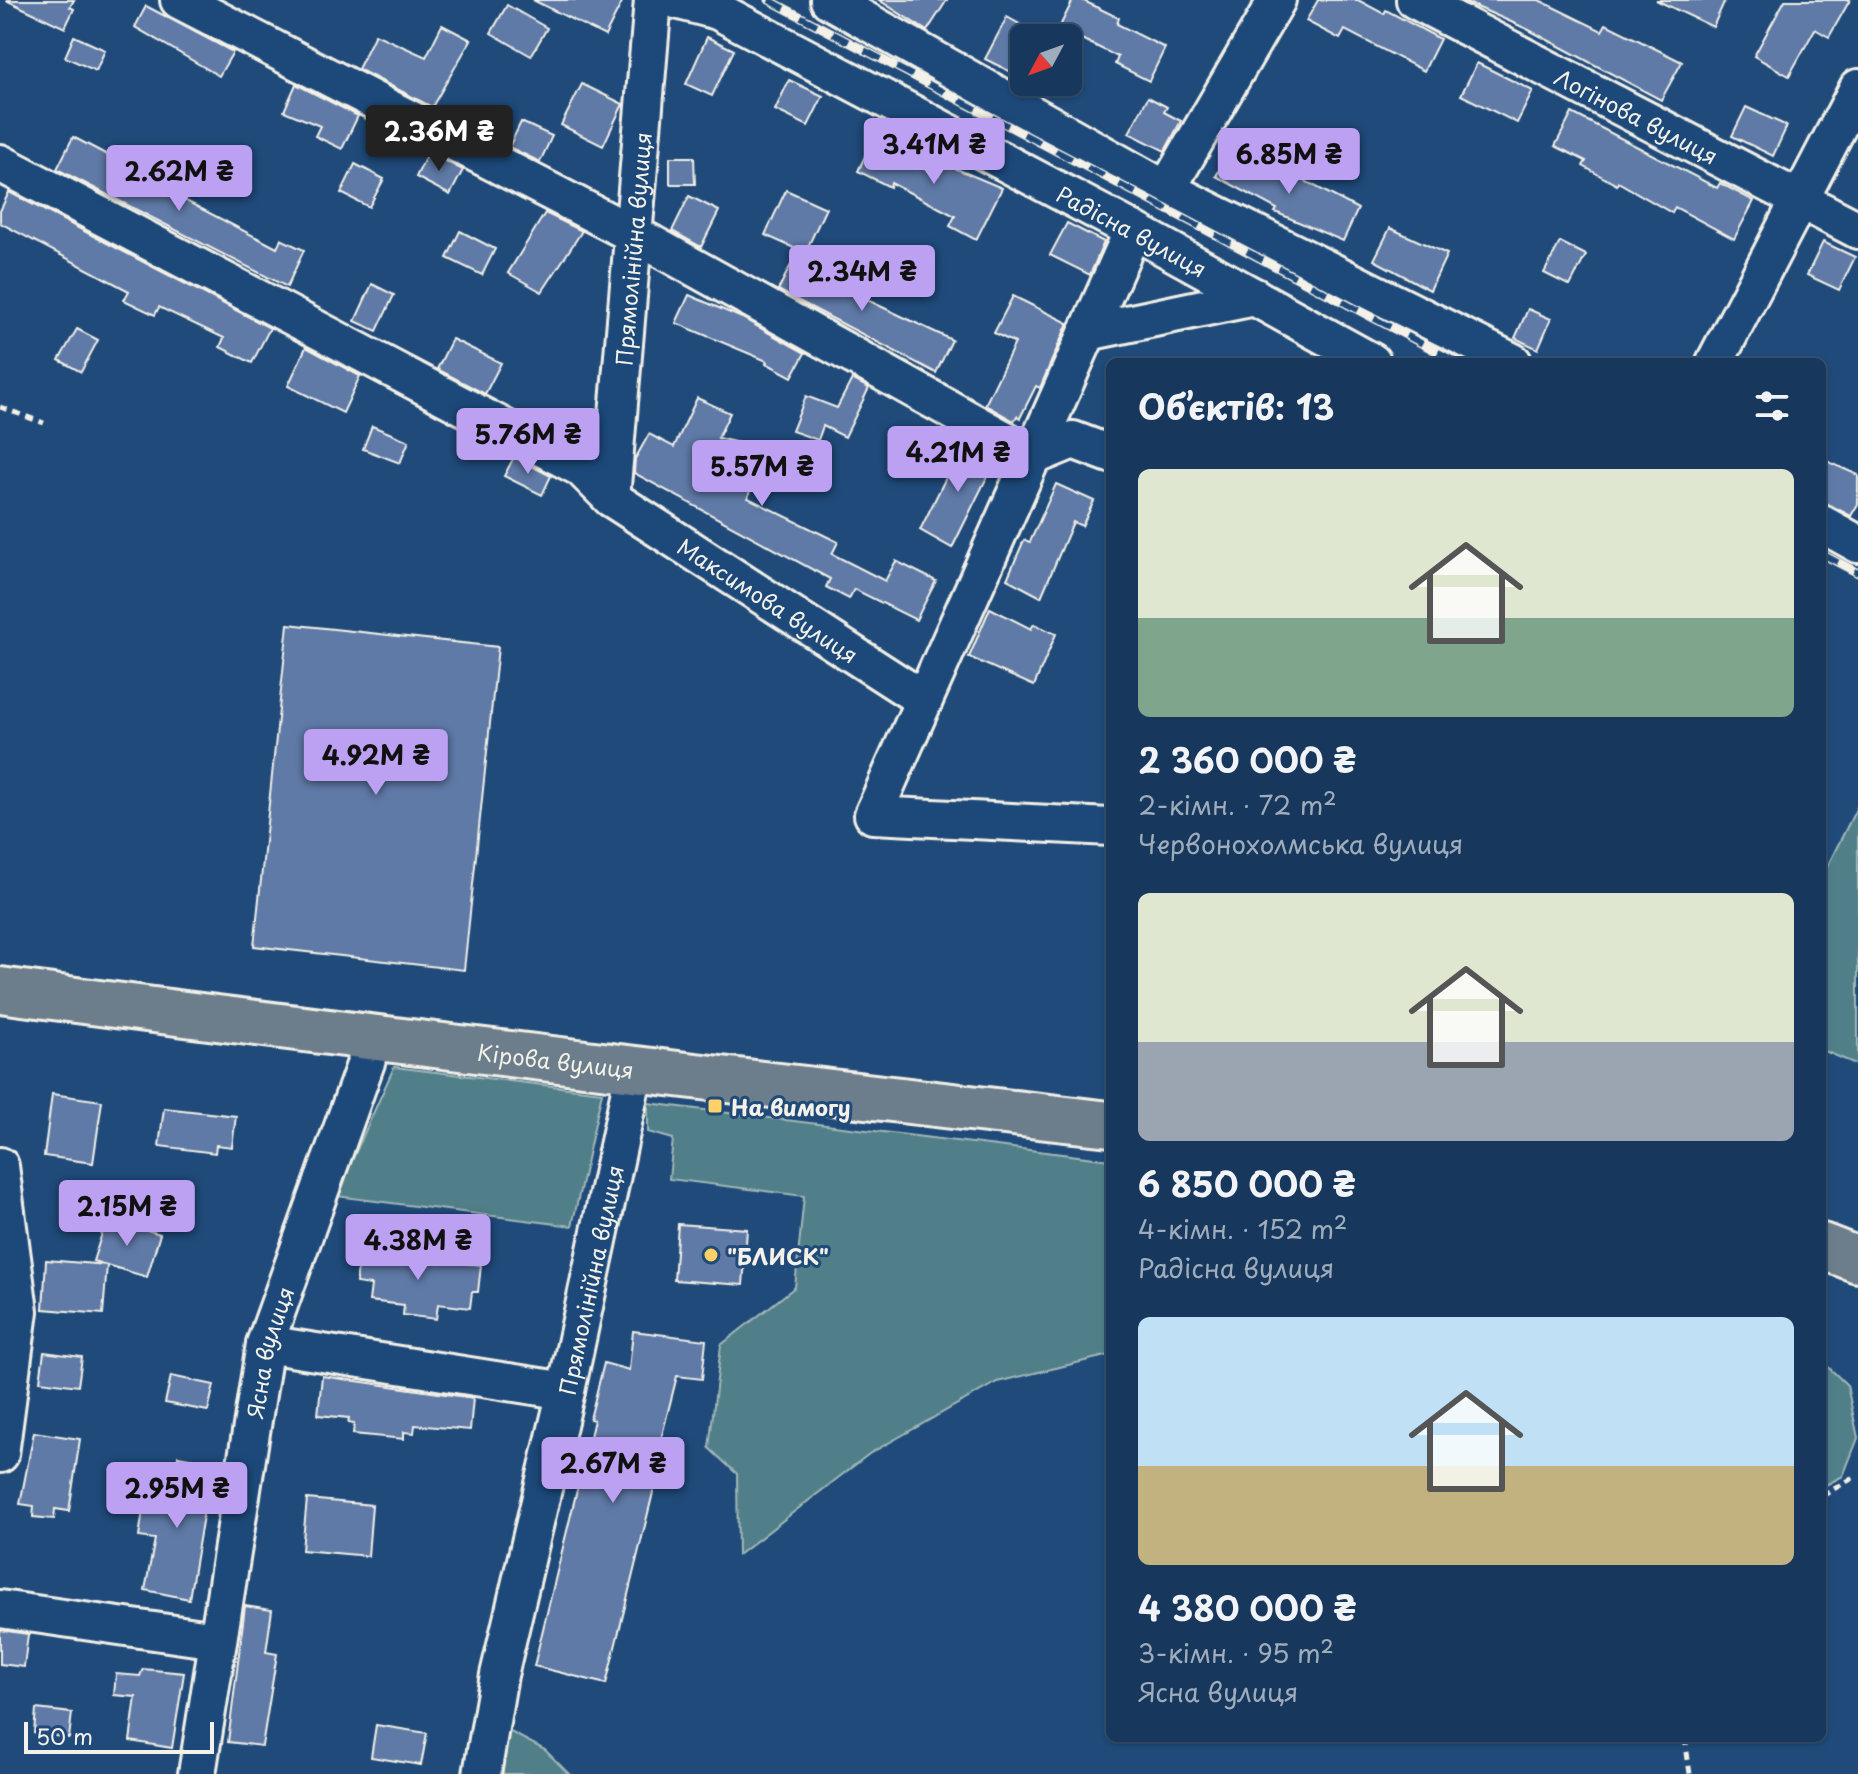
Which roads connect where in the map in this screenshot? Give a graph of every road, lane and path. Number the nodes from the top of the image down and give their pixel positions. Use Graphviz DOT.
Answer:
graph roads {
  1 [pos="179,0"];
  2 [pos="653,0"];
  3 [pos="676,0"];
  4 [pos="829,0"];
  5 [pos="1277,0"];
  6 [pos="1415,0"];
  7 [pos="1858,88"];
  8 [pos="0,163"];
  9 [pos="1161,186"];
  10 [pos="1799,199"];
  11 [pos="1133,230"];
  12 [pos="1858,230"];
  13 [pos="635,235"];
  14 [pos="1255,297"];
  15 [pos="1088,332"];
  16 [pos="1365,358"];
  17 [pos="1505,358"];
  18 [pos="1717,358"];
  19 [pos="0,407"];
  20 [pos="44,423"];
  21 [pos="1106,452"];
  22 [pos="1034,456"];
  23 [pos="611,498"];
  24 [pos="1826,526"];
  25 [pos="1858,544"];
  26 [pos="924,700"];
  27 [pos="1106,827"];
  28 [pos="0,990"];
  29 [pos="374,1040"];
  30 [pos="635,1067"];
  31 [pos="1106,1124"];
  32 [pos="0,1166"];
  33 [pos="1826,1248"];
  34 [pos="1858,1260"];
  35 [pos="265,1344"];
  36 [pos="566,1391"];
  37 [pos="0,1454"];
  38 [pos="1858,1475"];
  39 [pos="1826,1494"];
  40 [pos="0,1609"];
  41 [pos="217,1640"];
  42 [pos="1686,1742"];
  43 [pos="197,1774"];
  44 [pos="482,1774"];
  45 [pos="1690,1774"];
  1 -- 13 [label="street"];
  2 -- 13 [label="street, Прямолінійна вулиця"];
  3 -- 11 [label="street, Радісна вулиця"];
  4 -- 9 [label="street"];
  5 -- 9 [label="street"];
  6 -- 10 [label="street, Логінова вулиця"];
  7 -- 10 [label="street"];
  8 -- 23 [label="street, Максимова вулиця"];
  9 -- 17 [label="street"];
  10 -- 12 [label="street, Логінова вулиця"];
  10 -- 18 [label="street"];
  11 -- 14 [label="street, Радісна вулиця"];
  11 -- 15 [label="street"];
  13 -- 22 [label="street"];
  13 -- 23 [label="street, Прямолінійна вулиця"];
  14 -- 15 [label="street"];
  14 -- 16 [label="street, Радісна вулиця"];
  15 -- 22 [label="street"];
  19 -- 20 [label="path"];
  21 -- 22 [label="street"];
  22 -- 26 [label="street"];
  23 -- 26 [label="street, Максимова вулиця"];
  24 -- 25 [label="street"];
  26 -- 27 [label="street"];
  28 -- 29 [label="main road, Кірова вулиця"];
  29 -- 30 [label="main road, Кірова вулиця"];
  29 -- 35 [label="street, Ясна вулиця"];
  30 -- 31 [label="main road, Кірова вулиця"];
  30 -- 36 [label="street, Прямолінійна вулиця"];
  32 -- 37 [label="street"];
  33 -- 34 [label="main road"];
  35 -- 36 [label="street"];
  35 -- 41 [label="street, Ясна вулиця"];
  36 -- 44 [label="street, Прямолінійна вулиця"];
  38 -- 39 [label="path"];
  40 -- 41 [label="street"];
  41 -- 43 [label="street, Ясна вулиця"];
  42 -- 45 [label="path"];
}
